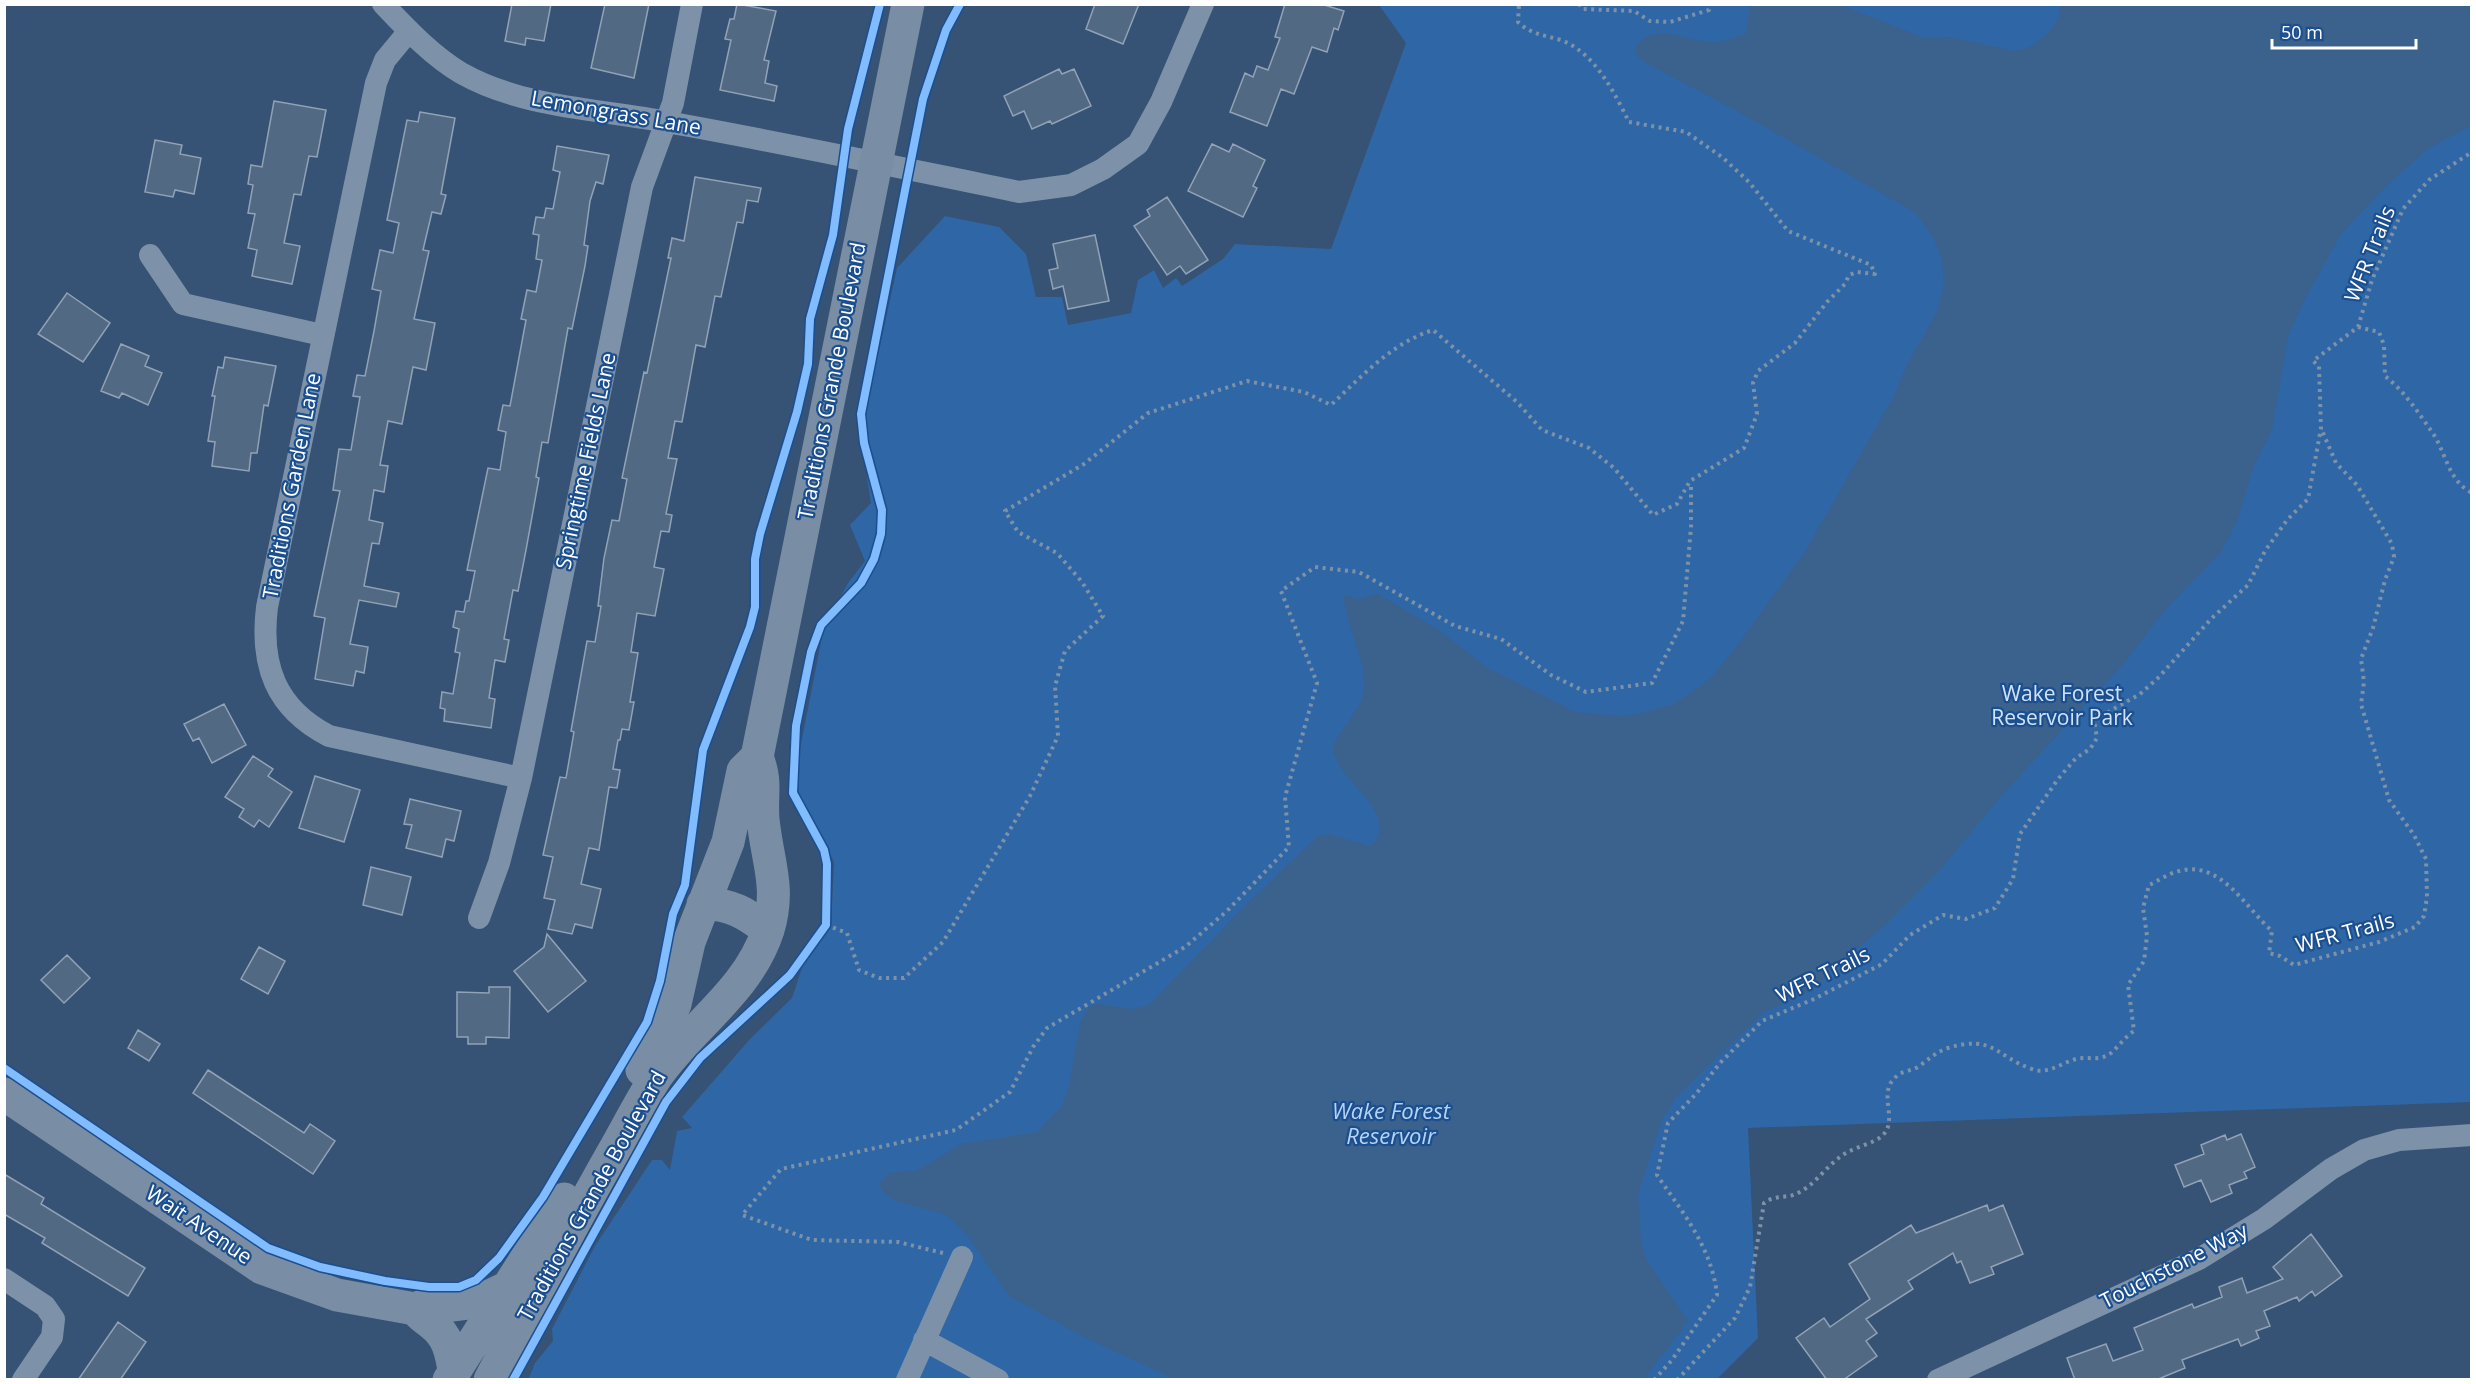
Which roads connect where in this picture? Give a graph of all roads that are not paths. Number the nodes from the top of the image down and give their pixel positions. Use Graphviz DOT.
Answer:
graph roads {
  1 [pos="383,4"];
  2 [pos="692,4"];
  3 [pos="908,4"];
  4 [pos="1203,4"];
  5 [pos="409,31"];
  6 [pos="666,121"];
  7 [pos="876,163"];
  8 [pos="150,255"];
  9 [pos="322,334"];
  10 [pos="757,757"];
  11 [pos="521,778"];
  12 [pos="703,904"];
  13 [pos="479,918"];
  14 [pos="768,930"];
  15 [pos="4,1095"];
  16 [pos="2472,1135"];
  17 [pos="962,1257"];
  18 [pos="4,1279"];
  19 [pos="506,1288"];
  20 [pos="415,1309"];
  21 [pos="924,1340"];
  22 [pos="451,1375"];
  23 [pos="1950,1377"];
  24 [pos="23,1380"];
  25 [pos="490,1380"];
  26 [pos="907,1380"];
  27 [pos="998,1380"];
  1 -- 5 [label="street, Lemongrass Lane"];
  2 -- 6 [label="street, Springtime Fields Lane"];
  3 -- 7 [label="main road, Traditions Grande Boulevard"];
  4 -- 7 [label="street, Lemongrass Lane"];
  5 -- 6 [label="street, Lemongrass Lane"];
  5 -- 9 [label="street, Traditions Garden Lane"];
  6 -- 7 [label="street, Lemongrass Lane"];
  6 -- 11 [label="street, Springtime Fields Lane"];
  7 -- 10 [label="main road, Traditions Grande Boulevard"];
  8 -- 9 [label="street"];
  9 -- 11 [label="street, Traditions Garden Lane"];
  10 -- 12 [label="main road, Traditions Grande Boulevard"];
  10 -- 14 [label="main road, Traditions Grande Boulevard"];
  11 -- 13 [label="street, Springtime Fields Lane"];
  12 -- 14 [label="main road"];
  12 -- 19 [label="main road, Traditions Grande Boulevard"];
  14 -- 25 [label="main road, Traditions Grande Boulevard"];
  15 -- 20 [label="main road, Wait Avenue"];
  16 -- 23 [label="street, Touchstone Way"];
  17 -- 21 [label="street"];
  18 -- 24 [label="street"];
  19 -- 20 [label="main road"];
  19 -- 22 [label="main road, Traditions Grande Boulevard"];
  20 -- 22 [label="main road"];
  21 -- 26 [label="street"];
  21 -- 27 [label="street"];
}
